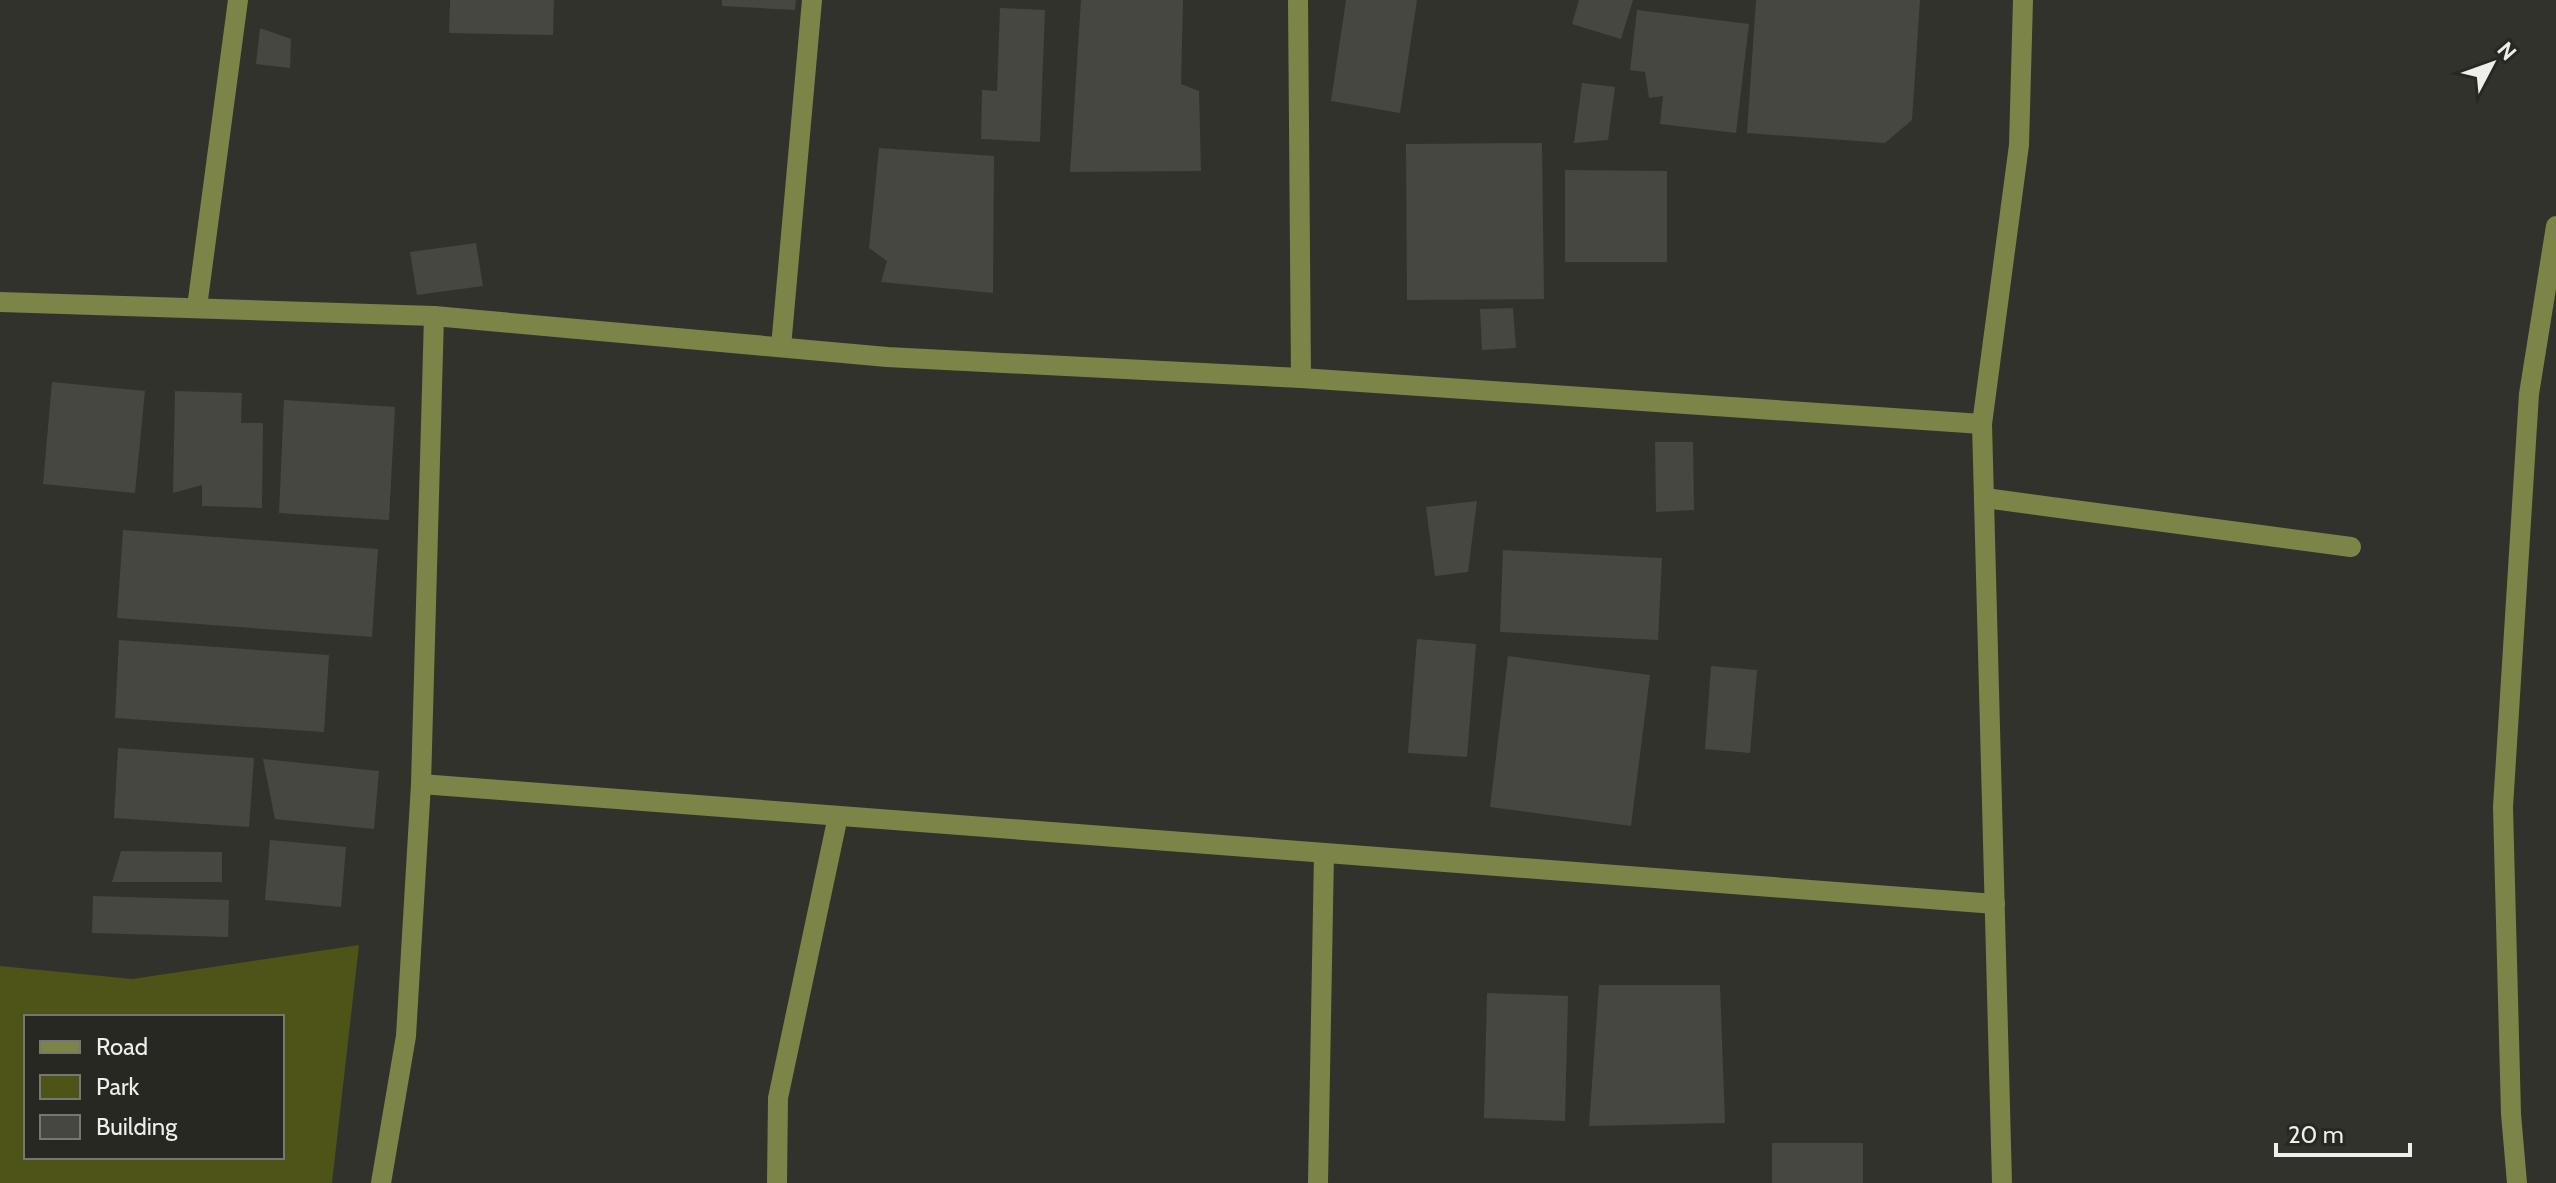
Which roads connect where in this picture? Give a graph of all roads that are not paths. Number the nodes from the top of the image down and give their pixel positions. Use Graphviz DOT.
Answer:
graph roads {
  1 [pos="238,0"];
  2 [pos="812,0"];
  3 [pos="1298,0"];
  4 [pos="2023,0"];
  5 [pos="2556,226"];
  6 [pos="0,302"];
  7 [pos="197,307"];
  8 [pos="434,316"];
  9 [pos="781,347"];
  10 [pos="1301,378"];
  11 [pos="1982,424"];
  12 [pos="1985,498"];
  13 [pos="2351,547"];
  14 [pos="421,784"];
  15 [pos="838,816"];
  16 [pos="1324,853"];
  17 [pos="1995,904"];
  18 [pos="381,1183"];
  19 [pos="777,1183"];
  20 [pos="1318,1183"];
  21 [pos="2002,1183"];
  22 [pos="2517,1183"];
  1 -- 7 [label="street"];
  2 -- 9 [label="street"];
  3 -- 10 [label="street"];
  4 -- 11 [label="street"];
  5 -- 22 [label="street"];
  6 -- 7 [label="street"];
  7 -- 8 [label="street"];
  8 -- 9 [label="street"];
  8 -- 14 [label="street"];
  9 -- 10 [label="street"];
  10 -- 11 [label="street"];
  11 -- 12 [label="street"];
  12 -- 13 [label="street"];
  12 -- 17 [label="street"];
  14 -- 15 [label="street"];
  14 -- 18 [label="street"];
  15 -- 16 [label="street"];
  15 -- 19 [label="street"];
  16 -- 17 [label="street"];
  16 -- 20 [label="street"];
  17 -- 21 [label="street"];
}
